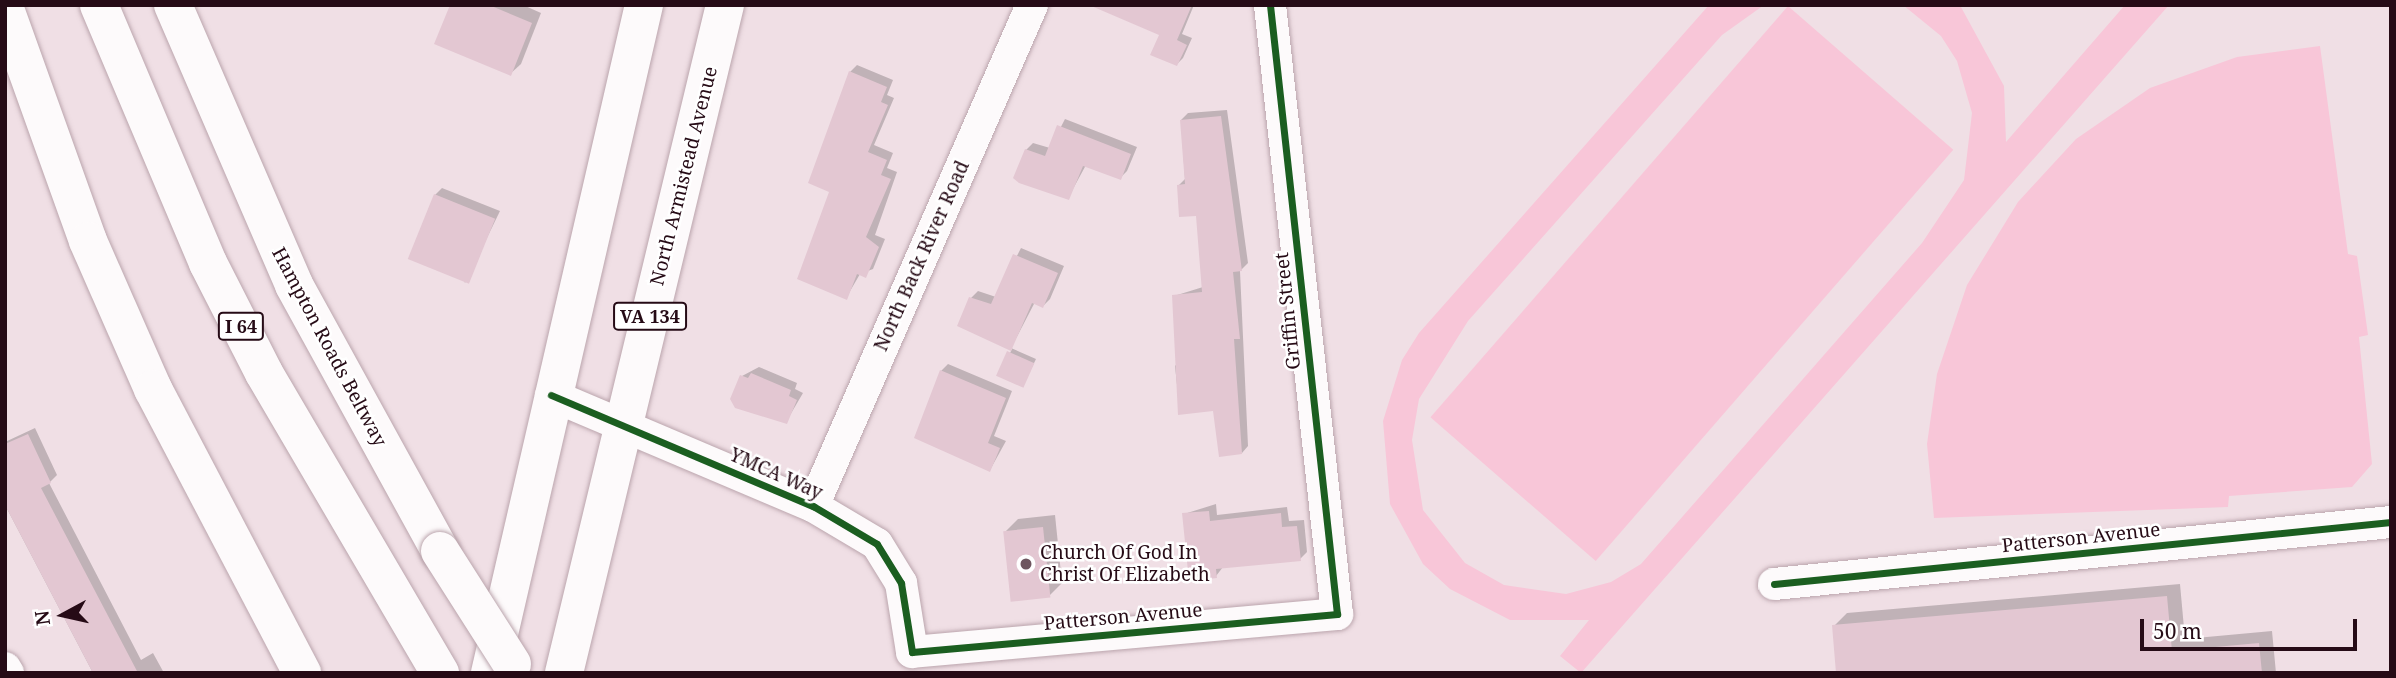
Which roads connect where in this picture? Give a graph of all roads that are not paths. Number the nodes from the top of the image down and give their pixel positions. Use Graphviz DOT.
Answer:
graph roads {
  1 [pos="99,5"];
  2 [pos="173,5"];
  3 [pos="644,5"];
  4 [pos="725,5"];
  5 [pos="1032,5"];
  6 [pos="1270,5"];
  7 [pos="5,9"];
  8 [pos="551,395"];
  9 [pos="624,426"];
  10 [pos="813,506"];
  11 [pos="2391,522"];
  12 [pos="1774,584"];
  13 [pos="1337,614"];
  14 [pos="912,652"];
  15 [pos="5,668"];
  16 [pos="510,671"];
  17 [pos="8,673"];
  18 [pos="302,673"];
  19 [pos="440,673"];
  20 [pos="564,673"];
  1 -- 19 [label="main road, I 64"];
  2 -- 16 [label="main road, Hampton Roads Beltway, bridge"];
  3 -- 8 [label="main road"];
  4 -- 9 [label="main road, North Armistead Avenue / VA 134"];
  5 -- 10 [label="street, North Back River Road"];
  6 -- 13 [label="street, Griffin Street"];
  7 -- 18 [label="main road"];
  8 -- 9 [label="street, YMCA Way"];
  8 -- 16 [label="main road"];
  9 -- 10 [label="street, YMCA Way"];
  9 -- 20 [label="main road, North Armistead Avenue / VA 134"];
  10 -- 14 [label="street, YMCA Way"];
  11 -- 12 [label="street, Patterson Avenue"];
  13 -- 14 [label="street, Patterson Avenue"];
  15 -- 17 [label="street"];
}
